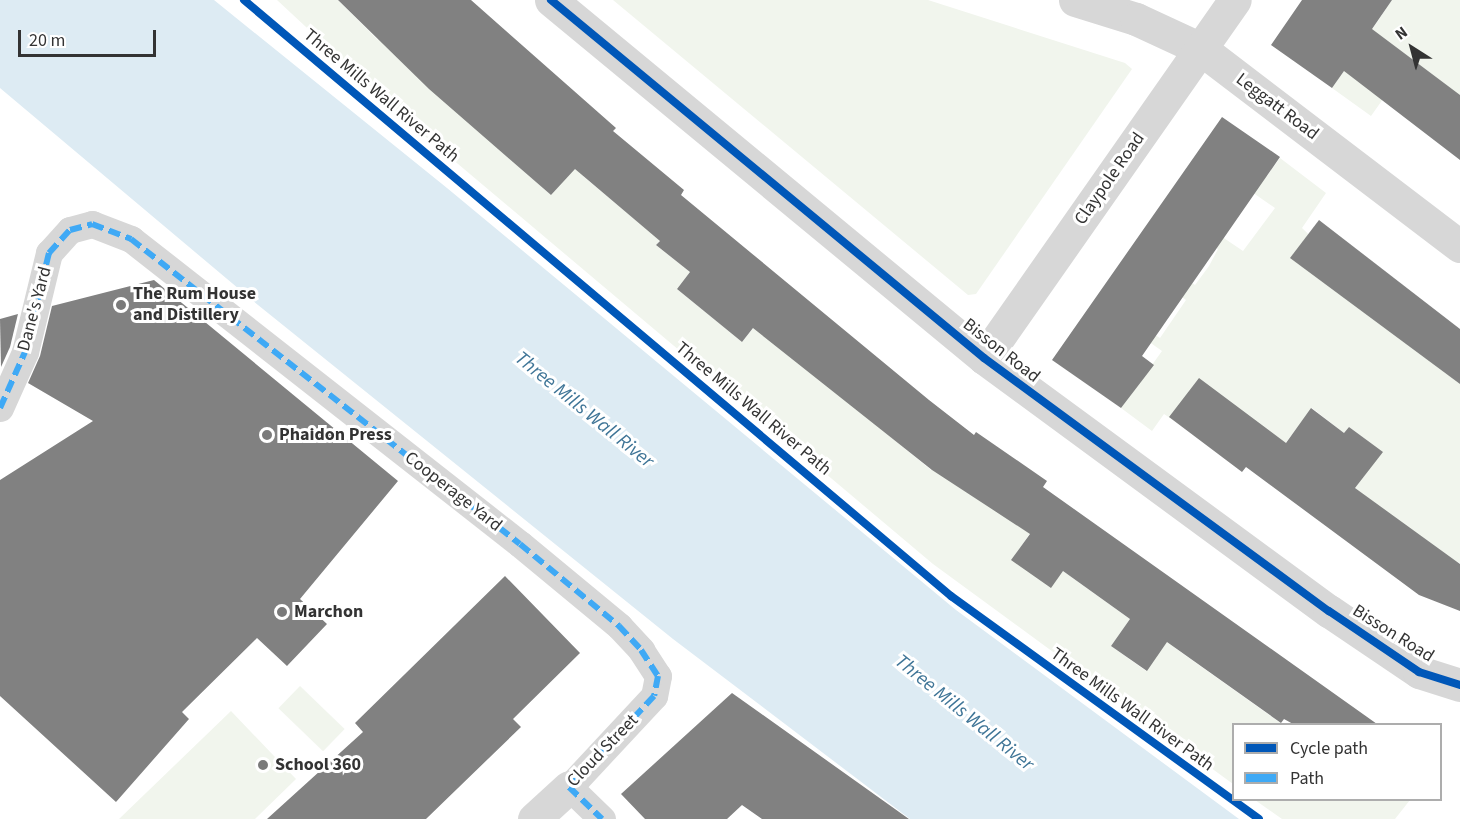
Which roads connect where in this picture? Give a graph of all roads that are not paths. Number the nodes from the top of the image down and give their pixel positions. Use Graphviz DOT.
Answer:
graph roads {
  1 [pos="551,0"];
  2 [pos="1075,0"];
  3 [pos="1235,0"];
  4 [pos="1201,49"];
  5 [pos="1460,246"];
  6 [pos="235,321"];
  7 [pos="984,358"];
  8 [pos="0,408"];
  9 [pos="658,676"];
  10 [pos="1460,685"];
  11 [pos="569,788"];
  12 [pos="534,819"];
  13 [pos="602,819"];
  1 -- 7 [label="street, Bisson Road"];
  2 -- 4 [label="street, Leggatt Road"];
  3 -- 4 [label="street, Claypole Road"];
  4 -- 5 [label="street, Leggatt Road"];
  4 -- 7 [label="street, Claypole Road"];
  6 -- 8 [label="street, Dane's Yard"];
  6 -- 9 [label="street, Cooperage Yard"];
  7 -- 10 [label="street, Bisson Road"];
  9 -- 11 [label="street, Cloud Street"];
  11 -- 12 [label="street, Cloud Street"];
  11 -- 13 [label="street"];
}
